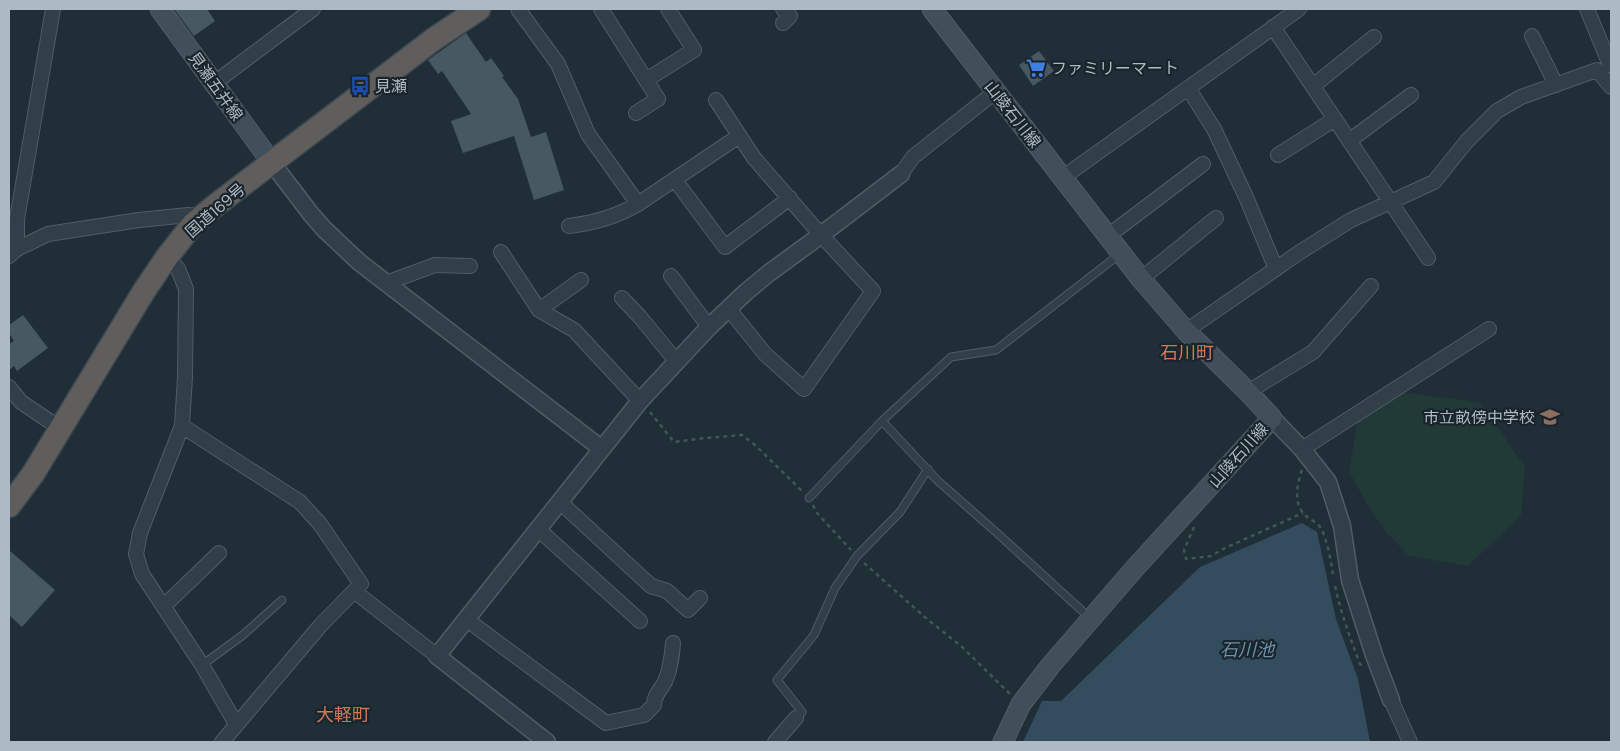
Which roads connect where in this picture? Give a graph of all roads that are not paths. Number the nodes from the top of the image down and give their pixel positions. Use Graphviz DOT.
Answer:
graph roads {
  1 [pos="53,9"];
  2 [pos="161,9"];
  3 [pos="313,9"];
  4 [pos="518,9"];
  5 [pos="601,9"];
  6 [pos="668,9"];
  7 [pos="932,9"];
  8 [pos="1299,9"];
  9 [pos="1587,9"];
  10 [pos="472,11"];
  11 [pos="1273,27"];
  12 [pos="1532,36"];
  13 [pos="1374,37"];
  14 [pos="1606,66"];
  15 [pos="646,80"];
  16 [pos="213,84"];
  17 [pos="1313,86"];
  18 [pos="1556,86"];
  19 [pos="1611,87"];
  20 [pos="1188,88"];
  21 [pos="995,92"];
  22 [pos="1411,95"];
  23 [pos="716,100"];
  24 [pos="636,114"];
  25 [pos="1335,119"];
  26 [pos="739,136"];
  27 [pos="1349,141"];
  28 [pos="1278,155"];
  29 [pos="272,162"];
  30 [pos="1203,164"];
  31 [pos="901,174"];
  32 [pos="1062,178"];
  33 [pos="674,180"];
  34 [pos="790,198"];
  35 [pos="1390,203"];
  36 [pos="638,204"];
  37 [pos="202,216"];
  38 [pos="1216,218"];
  39 [pos="569,226"];
  40 [pos="822,235"];
  41 [pos="1108,236"];
  42 [pos="501,252"];
  43 [pos="13,253"];
  44 [pos="1121,254"];
  45 [pos="167,257"];
  46 [pos="1428,258"];
  47 [pos="470,266"];
  48 [pos="1276,269"];
  49 [pos="672,276"];
  50 [pos="1141,279"];
  51 [pos="581,280"];
  52 [pos="386,283"];
  53 [pos="1371,286"];
  54 [pos="622,298"];
  55 [pos="728,308"];
  56 [pos="539,310"];
  57 [pos="709,326"];
  58 [pos="1489,328"];
  59 [pos="1186,331"];
  60 [pos="676,362"];
  61 [pos="9,387"];
  62 [pos="1248,392"];
  63 [pos="640,401"];
  64 [pos="1272,418"];
  65 [pos="882,421"];
  66 [pos="182,426"];
  67 [pos="61,428"];
  68 [pos="602,449"];
  69 [pos="1306,454"];
  70 [pos="928,469"];
  71 [pos="809,498"];
  72 [pos="560,502"];
  73 [pos="9,506"];
  74 [pos="538,529"];
  75 [pos="219,553"];
  76 [pos="354,590"];
  77 [pos="700,598"];
  78 [pos="282,600"];
  79 [pos="164,606"];
  80 [pos="1090,618"];
  81 [pos="466,619"];
  82 [pos="640,621"];
  83 [pos="673,643"];
  84 [pos="437,656"];
  85 [pos="202,664"];
  86 [pos="1391,700"];
  87 [pos="796,718"];
  88 [pos="236,724"];
  89 [pos="222,742"];
  90 [pos="547,742"];
  91 [pos="775,742"];
  92 [pos="1003,742"];
  93 [pos="1410,742"];
  1 -- 43 [label="street"];
  2 -- 16 [label="main road, 見瀬五井線"];
  3 -- 16 [label="street"];
  4 -- 36 [label="street"];
  5 -- 15 [label="street"];
  6 -- 15 [label="street"];
  7 -- 21 [label="main road, 山陵石川線"];
  8 -- 11 [label="street"];
  9 -- 14 [label="street"];
  10 -- 29 [label="highway, 国道169号"];
  11 -- 17 [label="street"];
  11 -- 20 [label="street"];
  12 -- 18 [label="street"];
  13 -- 17 [label="street"];
  14 -- 18 [label="street"];
  14 -- 19 [label="street"];
  15 -- 24 [label="street"];
  16 -- 29 [label="main road, 見瀬五井線"];
  17 -- 25 [label="street"];
  18 -- 35 [label="street"];
  20 -- 32 [label="street"];
  20 -- 48 [label="street"];
  21 -- 31 [label="street"];
  21 -- 32 [label="main road, 山陵石川線"];
  22 -- 27 [label="street"];
  23 -- 26 [label="street"];
  25 -- 27 [label="street"];
  25 -- 28 [label="street"];
  26 -- 33 [label="street"];
  26 -- 34 [label="street"];
  27 -- 35 [label="street"];
  29 -- 37 [label="highway, 国道169号"];
  29 -- 52 [label="street"];
  30 -- 41 [label="street"];
  31 -- 40 [label="street"];
  32 -- 41 [label="main road, 山陵石川線"];
  33 -- 34 [label="street"];
  33 -- 36 [label="street"];
  34 -- 40 [label="street"];
  35 -- 46 [label="street"];
  35 -- 48 [label="street"];
  36 -- 39 [label="street"];
  37 -- 43 [label="street"];
  37 -- 45 [label="highway, 国道169号"];
  38 -- 50 [label="street"];
  40 -- 55 [label="street"];
  40 -- 55 [label="street"];
  41 -- 44 [label="main road, 山陵石川線"];
  42 -- 56 [label="street"];
  44 -- 50 [label="main road, 山陵石川線"];
  44 -- 65 [label="lane"];
  45 -- 66 [label="street"];
  45 -- 67 [label="highway, 国道169号"];
  47 -- 52 [label="street"];
  48 -- 59 [label="street"];
  49 -- 57 [label="street"];
  50 -- 59 [label="main road, 山陵石川線"];
  51 -- 56 [label="street"];
  52 -- 68 [label="street"];
  53 -- 62 [label="street"];
  54 -- 60 [label="street"];
  55 -- 57 [label="street"];
  56 -- 63 [label="street"];
  57 -- 60 [label="street"];
  58 -- 69 [label="street"];
  59 -- 62 [label="main road, 山陵石川線"];
  60 -- 63 [label="street"];
  61 -- 67 [label="street"];
  62 -- 64 [label="main road, 山陵石川線"];
  63 -- 68 [label="street"];
  64 -- 69 [label="street"];
  64 -- 80 [label="main road, 山陵石川線"];
  65 -- 70 [label="lane"];
  65 -- 71 [label="lane"];
  66 -- 76 [label="street"];
  66 -- 79 [label="street"];
  67 -- 73 [label="highway, 国道169号"];
  68 -- 72 [label="street"];
  69 -- 86 [label="street"];
  70 -- 80 [label="lane"];
  70 -- 87 [label="lane"];
  72 -- 74 [label="street"];
  72 -- 77 [label="street"];
  74 -- 81 [label="street"];
  74 -- 82 [label="street"];
  75 -- 79 [label="street"];
  76 -- 84 [label="street"];
  76 -- 88 [label="street"];
  78 -- 85 [label="lane"];
  79 -- 85 [label="street"];
  80 -- 92 [label="main road, 山陵石川線"];
  81 -- 83 [label="street"];
  81 -- 84 [label="street"];
  84 -- 90 [label="street"];
  85 -- 88 [label="street"];
  86 -- 93 [label="street"];
  87 -- 91 [label="street"];
  88 -- 89 [label="street"];
}
